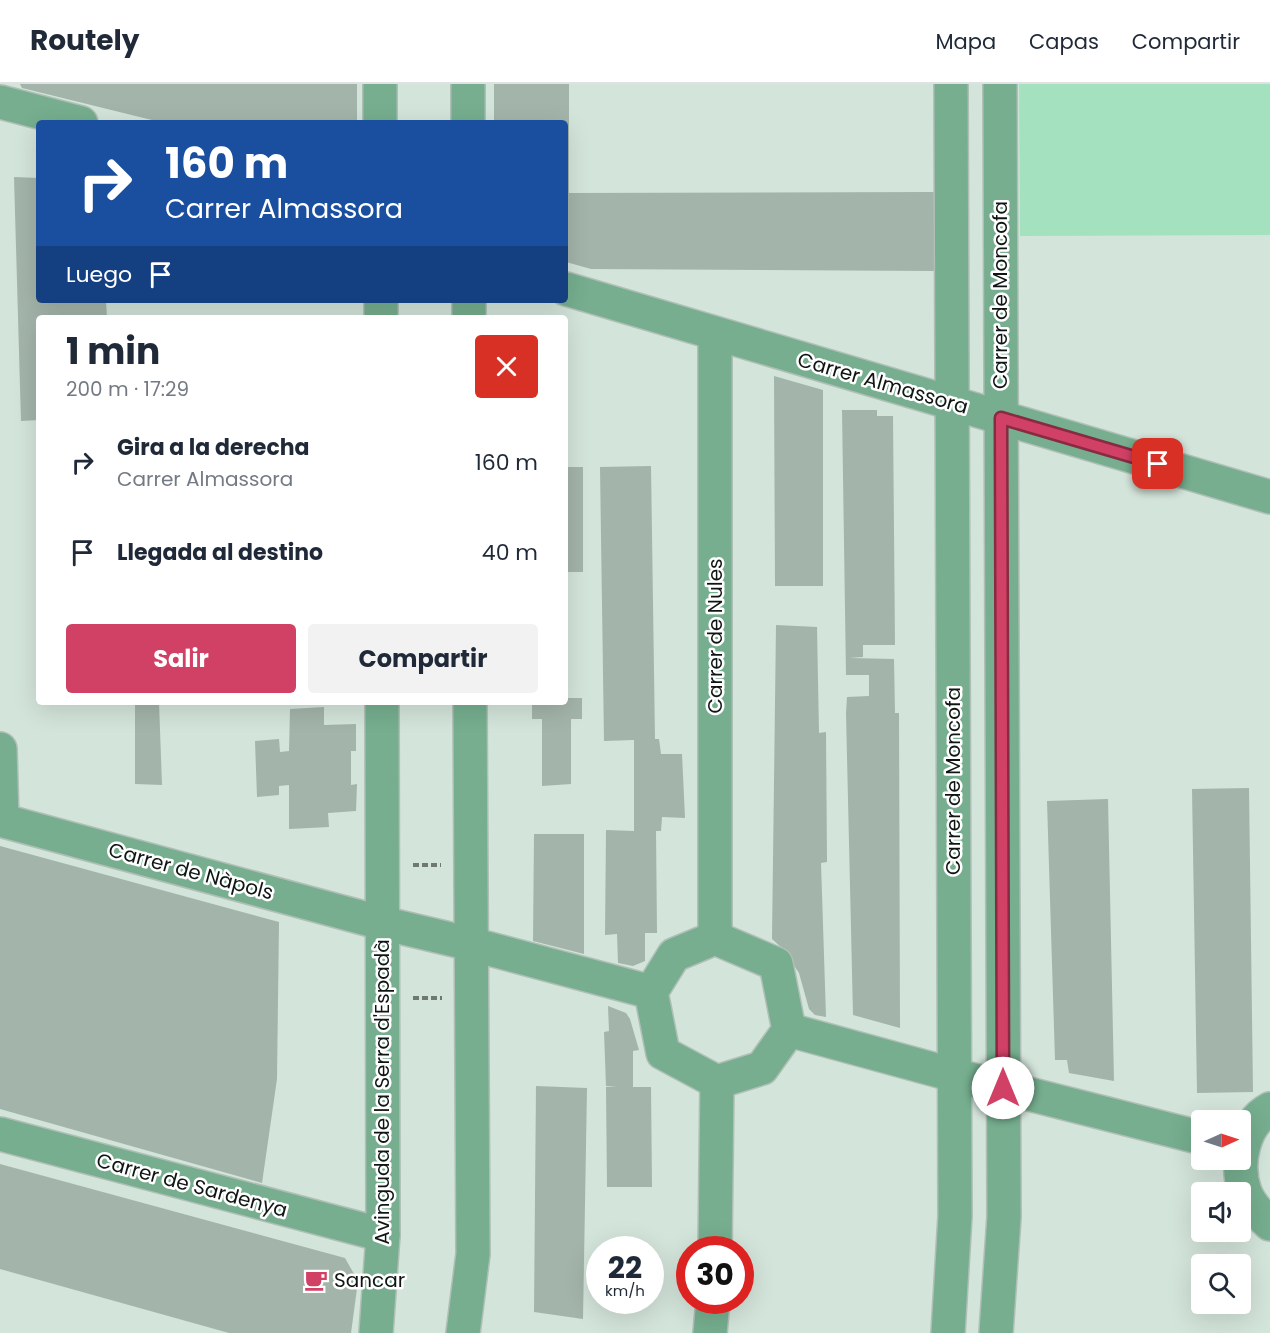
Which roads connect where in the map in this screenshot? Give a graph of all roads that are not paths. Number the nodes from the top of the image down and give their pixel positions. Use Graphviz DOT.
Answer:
graph roads {
  1 [pos="380,84"];
  2 [pos="468,84"];
  3 [pos="951,84"];
  4 [pos="1000,84"];
  5 [pos="0,102"];
  6 [pos="69,120"];
  7 [pos="380,120"];
  8 [pos="468,120"];
  9 [pos="568,290"];
  10 [pos="715,333"];
  11 [pos="952,403"];
  12 [pos="1001,418"];
  13 [pos="1270,497"];
  14 [pos="382,705"];
  15 [pos="470,705"];
  16 [pos="0,749"];
  17 [pos="1,820"];
  18 [pos="382,923"];
  19 [pos="715,938"];
  20 [pos="471,944"];
  21 [pos="651,992"];
  22 [pos="789,1030"];
  23 [pos="954,1075"];
  24 [pos="717,1082"];
  25 [pos="1003,1088"];
  26 [pos="1270,1109"];
  27 [pos="1251,1128"];
  28 [pos="0,1134"];
  29 [pos="1191,1135"];
  30 [pos="1240,1170"];
  31 [pos="1270,1224"];
  32 [pos="383,1235"];
  33 [pos="716,1236"];
  34 [pos="712,1314"];
  35 [pos="376,1333"];
  36 [pos="463,1333"];
  37 [pos="710,1333"];
  38 [pos="948,1333"];
  39 [pos="996,1333"];
  1 -- 7 [label="street"];
  2 -- 8 [label="street"];
  3 -- 11 [label="street, Carrer de Moncofa"];
  4 -- 12 [label="street, Carrer de Moncofa"];
  5 -- 6 [label="street"];
  9 -- 10 [label="street, Carrer Almassora"];
  10 -- 11 [label="street, Carrer Almassora"];
  10 -- 19 [label="street, Carrer de Nules"];
  11 -- 12 [label="street, Carrer Almassora"];
  11 -- 23 [label="street, Carrer de Moncofa"];
  12 -- 13 [label="street, Carrer Almassora"];
  12 -- 25 [label="street, Carrer de Moncofa"];
  14 -- 18 [label="street, Avinguda de la Serra d'Espadà"];
  15 -- 20 [label="street"];
  16 -- 17 [label="street"];
  17 -- 18 [label="street, Carrer de Nàpols"];
  18 -- 20 [label="street, Avinguda de la Serra d'Espadà"];
  18 -- 32 [label="street, Avinguda de la Serra d'Espadà"];
  19 -- 21 [label="street"];
  19 -- 22 [label="street"];
  20 -- 21 [label="street, Avinguda de la Serra d'Espadà"];
  20 -- 36 [label="street"];
  21 -- 24 [label="street"];
  22 -- 23 [label="street"];
  22 -- 24 [label="street"];
  23 -- 25 [label="street"];
  23 -- 38 [label="street, Carrer de Moncofa"];
  24 -- 33 [label="street"];
  25 -- 29 [label="street"];
  25 -- 39 [label="street, Carrer de Moncofa"];
  26 -- 27 [label="street"];
  28 -- 32 [label="street, Carrer de Sardenya"];
  30 -- 31 [label="street"];
  32 -- 35 [label="street, Avinguda de la Serra d'Espadà"];
  34 -- 37 [label="street"];
}
